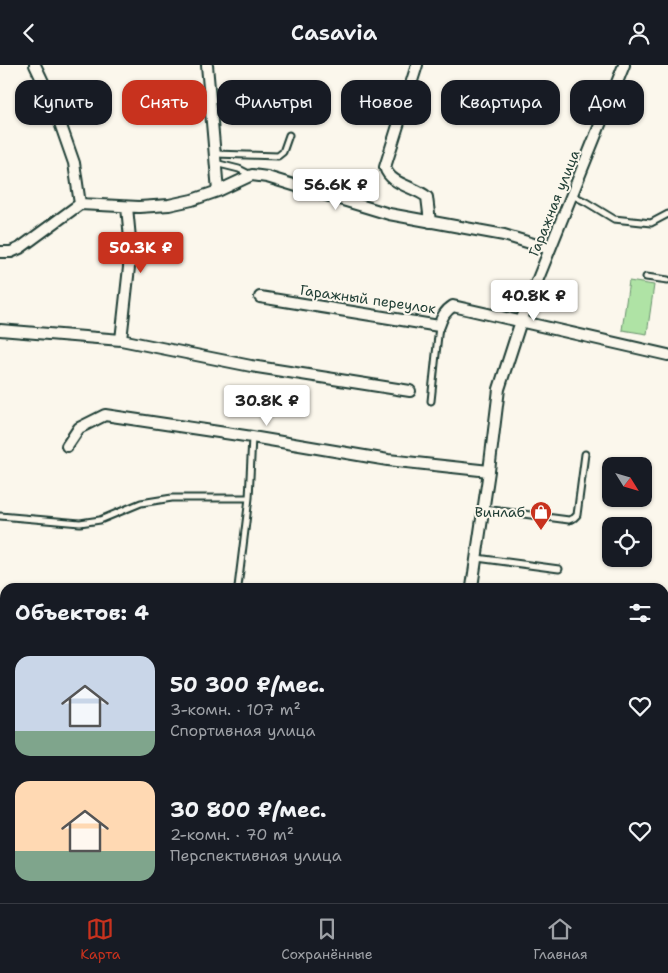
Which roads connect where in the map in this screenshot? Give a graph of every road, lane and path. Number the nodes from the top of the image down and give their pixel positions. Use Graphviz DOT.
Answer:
graph roads {
  1 [pos="35,65"];
  2 [pos="206,65"];
  3 [pos="417,65"];
  4 [pos="624,65"];
  5 [pos="289,135"];
  6 [pos="215,159"];
  7 [pos="252,175"];
  8 [pos="218,191"];
  9 [pos="572,195"];
  10 [pos="80,204"];
  11 [pos="127,207"];
  12 [pos="668,214"];
  13 [pos="430,222"];
  14 [pos="550,249"];
  15 [pos="0,252"];
  16 [pos="646,277"];
  17 [pos="668,280"];
  18 [pos="260,297"];
  19 [pos="522,321"];
  20 [pos="439,326"];
  21 [pos="0,330"];
  22 [pos="121,340"];
  23 [pos="668,355"];
  24 [pos="410,391"];
  25 [pos="431,401"];
  26 [pos="252,437"];
  27 [pos="67,446"];
  28 [pos="586,454"];
  29 [pos="490,471"];
  30 [pos="249,498"];
  31 [pos="484,509"];
  32 [pos="0,516"];
  33 [pos="477,558"];
  34 [pos="559,569"];
  35 [pos="238,583"];
  36 [pos="473,583"];
  1 -- 10 [label="street"];
  2 -- 6 [label="street"];
  3 -- 13 [label="street"];
  4 -- 9 [label="street, Гаражная улица"];
  5 -- 6 [label="lane"];
  6 -- 7 [label="lane"];
  6 -- 8 [label="street"];
  7 -- 8 [label="street"];
  7 -- 13 [label="street"];
  8 -- 11 [label="street"];
  9 -- 12 [label="lane"];
  9 -- 14 [label="street, Гаражная улица"];
  10 -- 11 [label="street"];
  10 -- 15 [label="street"];
  11 -- 22 [label="street"];
  13 -- 14 [label="street"];
  14 -- 19 [label="street, Гаражная улица"];
  16 -- 17 [label="lane"];
  18 -- 20 [label="street, Гаражный переулок"];
  19 -- 20 [label="street, Гаражный переулок"];
  19 -- 23 [label="street, Гаражный переулок"];
  19 -- 29 [label="street, Гаражная улица"];
  20 -- 25 [label="lane"];
  21 -- 22 [label="street"];
  22 -- 24 [label="street"];
  26 -- 27 [label="street"];
  26 -- 29 [label="street"];
  26 -- 30 [label="lane"];
  28 -- 31 [label="lane"];
  29 -- 31 [label="street, Гаражная улица"];
  30 -- 32 [label="lane"];
  30 -- 35 [label="lane"];
  31 -- 33 [label="street, Гаражная улица"];
  33 -- 34 [label="lane"];
  33 -- 36 [label="street, Гаражная улица"];
}
